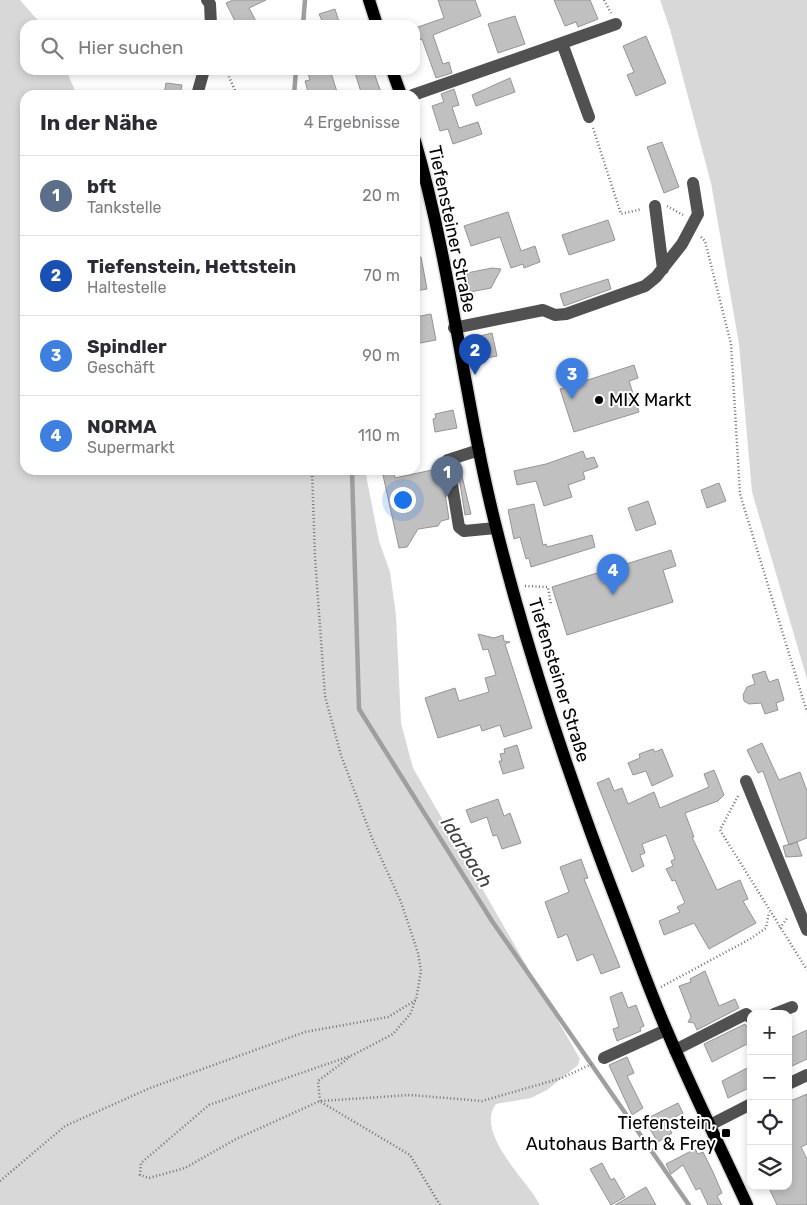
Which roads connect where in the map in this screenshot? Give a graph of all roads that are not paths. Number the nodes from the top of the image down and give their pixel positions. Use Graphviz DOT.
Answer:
graph roads {
  1 [pos="368,0"];
  2 [pos="208,2"];
  3 [pos="210,20"];
  4 [pos="375,20"];
  5 [pos="616,24"];
  6 [pos="562,43"];
  7 [pos="203,75"];
  8 [pos="394,75"];
  9 [pos="198,90"];
  10 [pos="399,90"];
  11 [pos="420,93"];
  12 [pos="589,117"];
  13 [pos="420,158"];
  14 [pos="693,183"];
  15 [pos="655,206"];
  16 [pos="663,269"];
  17 [pos="454,328"];
  18 [pos="479,450"];
  19 [pos="496,528"];
  20 [pos="746,781"];
  21 [pos="807,930"];
  22 [pos="792,1007"];
  23 [pos="784,1010"];
  24 [pos="747,1015"];
  25 [pos="666,1030"];
  26 [pos="675,1050"];
  27 [pos="604,1058"];
  28 [pos="807,1075"];
  29 [pos="792,1082"];
  30 [pos="747,1106"];
  31 [pos="710,1125"];
  32 [pos="747,1205"];
  1 -- 4 [label="main road"];
  2 -- 3 [label="lane"];
  5 -- 6 [label="lane"];
  6 -- 11 [label="lane"];
  6 -- 12 [label="lane"];
  7 -- 9 [label="lane"];
  8 -- 10 [label="main road"];
  13 -- 17 [label="main road, Tiefensteiner Straße"];
  14 -- 16 [label="lane"];
  15 -- 16 [label="lane"];
  16 -- 17 [label="lane"];
  17 -- 18 [label="main road, Tiefensteiner Straße"];
  18 -- 19 [label="main road, Tiefensteiner Straße"];
  18 -- 19 [label="lane"];
  19 -- 25 [label="main road, Tiefensteiner Straße"];
  20 -- 21 [label="lane"];
  22 -- 23 [label="lane"];
  24 -- 26 [label="lane"];
  25 -- 26 [label="main road, Tiefensteiner Straße"];
  25 -- 27 [label="lane"];
  26 -- 31 [label="main road, Tiefensteiner Straße"];
  28 -- 29 [label="lane"];
  30 -- 31 [label="lane"];
  31 -- 32 [label="main road, Tiefensteiner Straße"];
}
